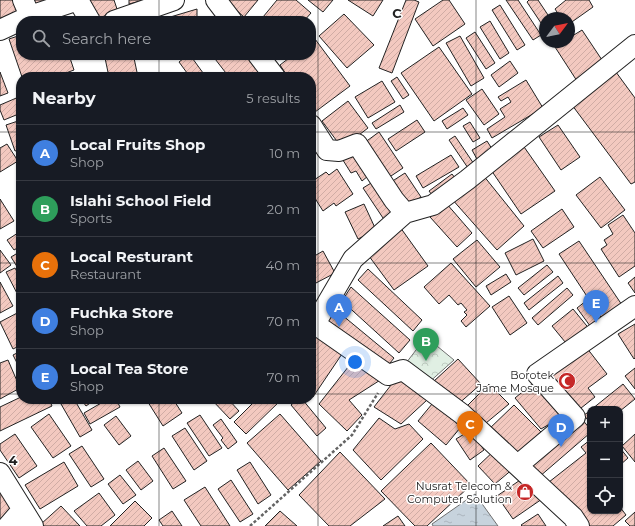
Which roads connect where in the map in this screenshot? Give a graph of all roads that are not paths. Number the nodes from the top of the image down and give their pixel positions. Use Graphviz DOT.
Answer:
graph roads {
  1 [pos="174,0"];
  2 [pos="216,0"];
  3 [pos="26,8"];
  4 [pos="16,16"];
  5 [pos="17,16"];
  6 [pos="87,16"];
  7 [pos="128,16"];
  8 [pos="228,16"];
  9 [pos="0,30"];
  10 [pos="635,45"];
  11 [pos="262,60"];
  12 [pos="271,72"];
  13 [pos="316,132"];
  14 [pos="405,212"];
  15 [pos="635,306"];
  16 [pos="316,322"];
  17 [pos="316,325"];
  18 [pos="518,465"];
  19 [pos="0,473"];
  20 [pos="28,518"];
  21 [pos="8,526"];
  22 [pos="579,526"];
  1 -- 7 [label="street"];
  2 -- 8 [label="street"];
  3 -- 5 [label="street"];
  3 -- 6 [label="street"];
  4 -- 9 [label="street"];
  10 -- 14 [label="street"];
  11 -- 12 [label="street"];
  13 -- 14 [label="street"];
  14 -- 16 [label="street"];
  15 -- 18 [label="street"];
  17 -- 18 [label="street"];
  18 -- 22 [label="street"];
  19 -- 20 [label="street"];
  20 -- 21 [label="street"];
}
